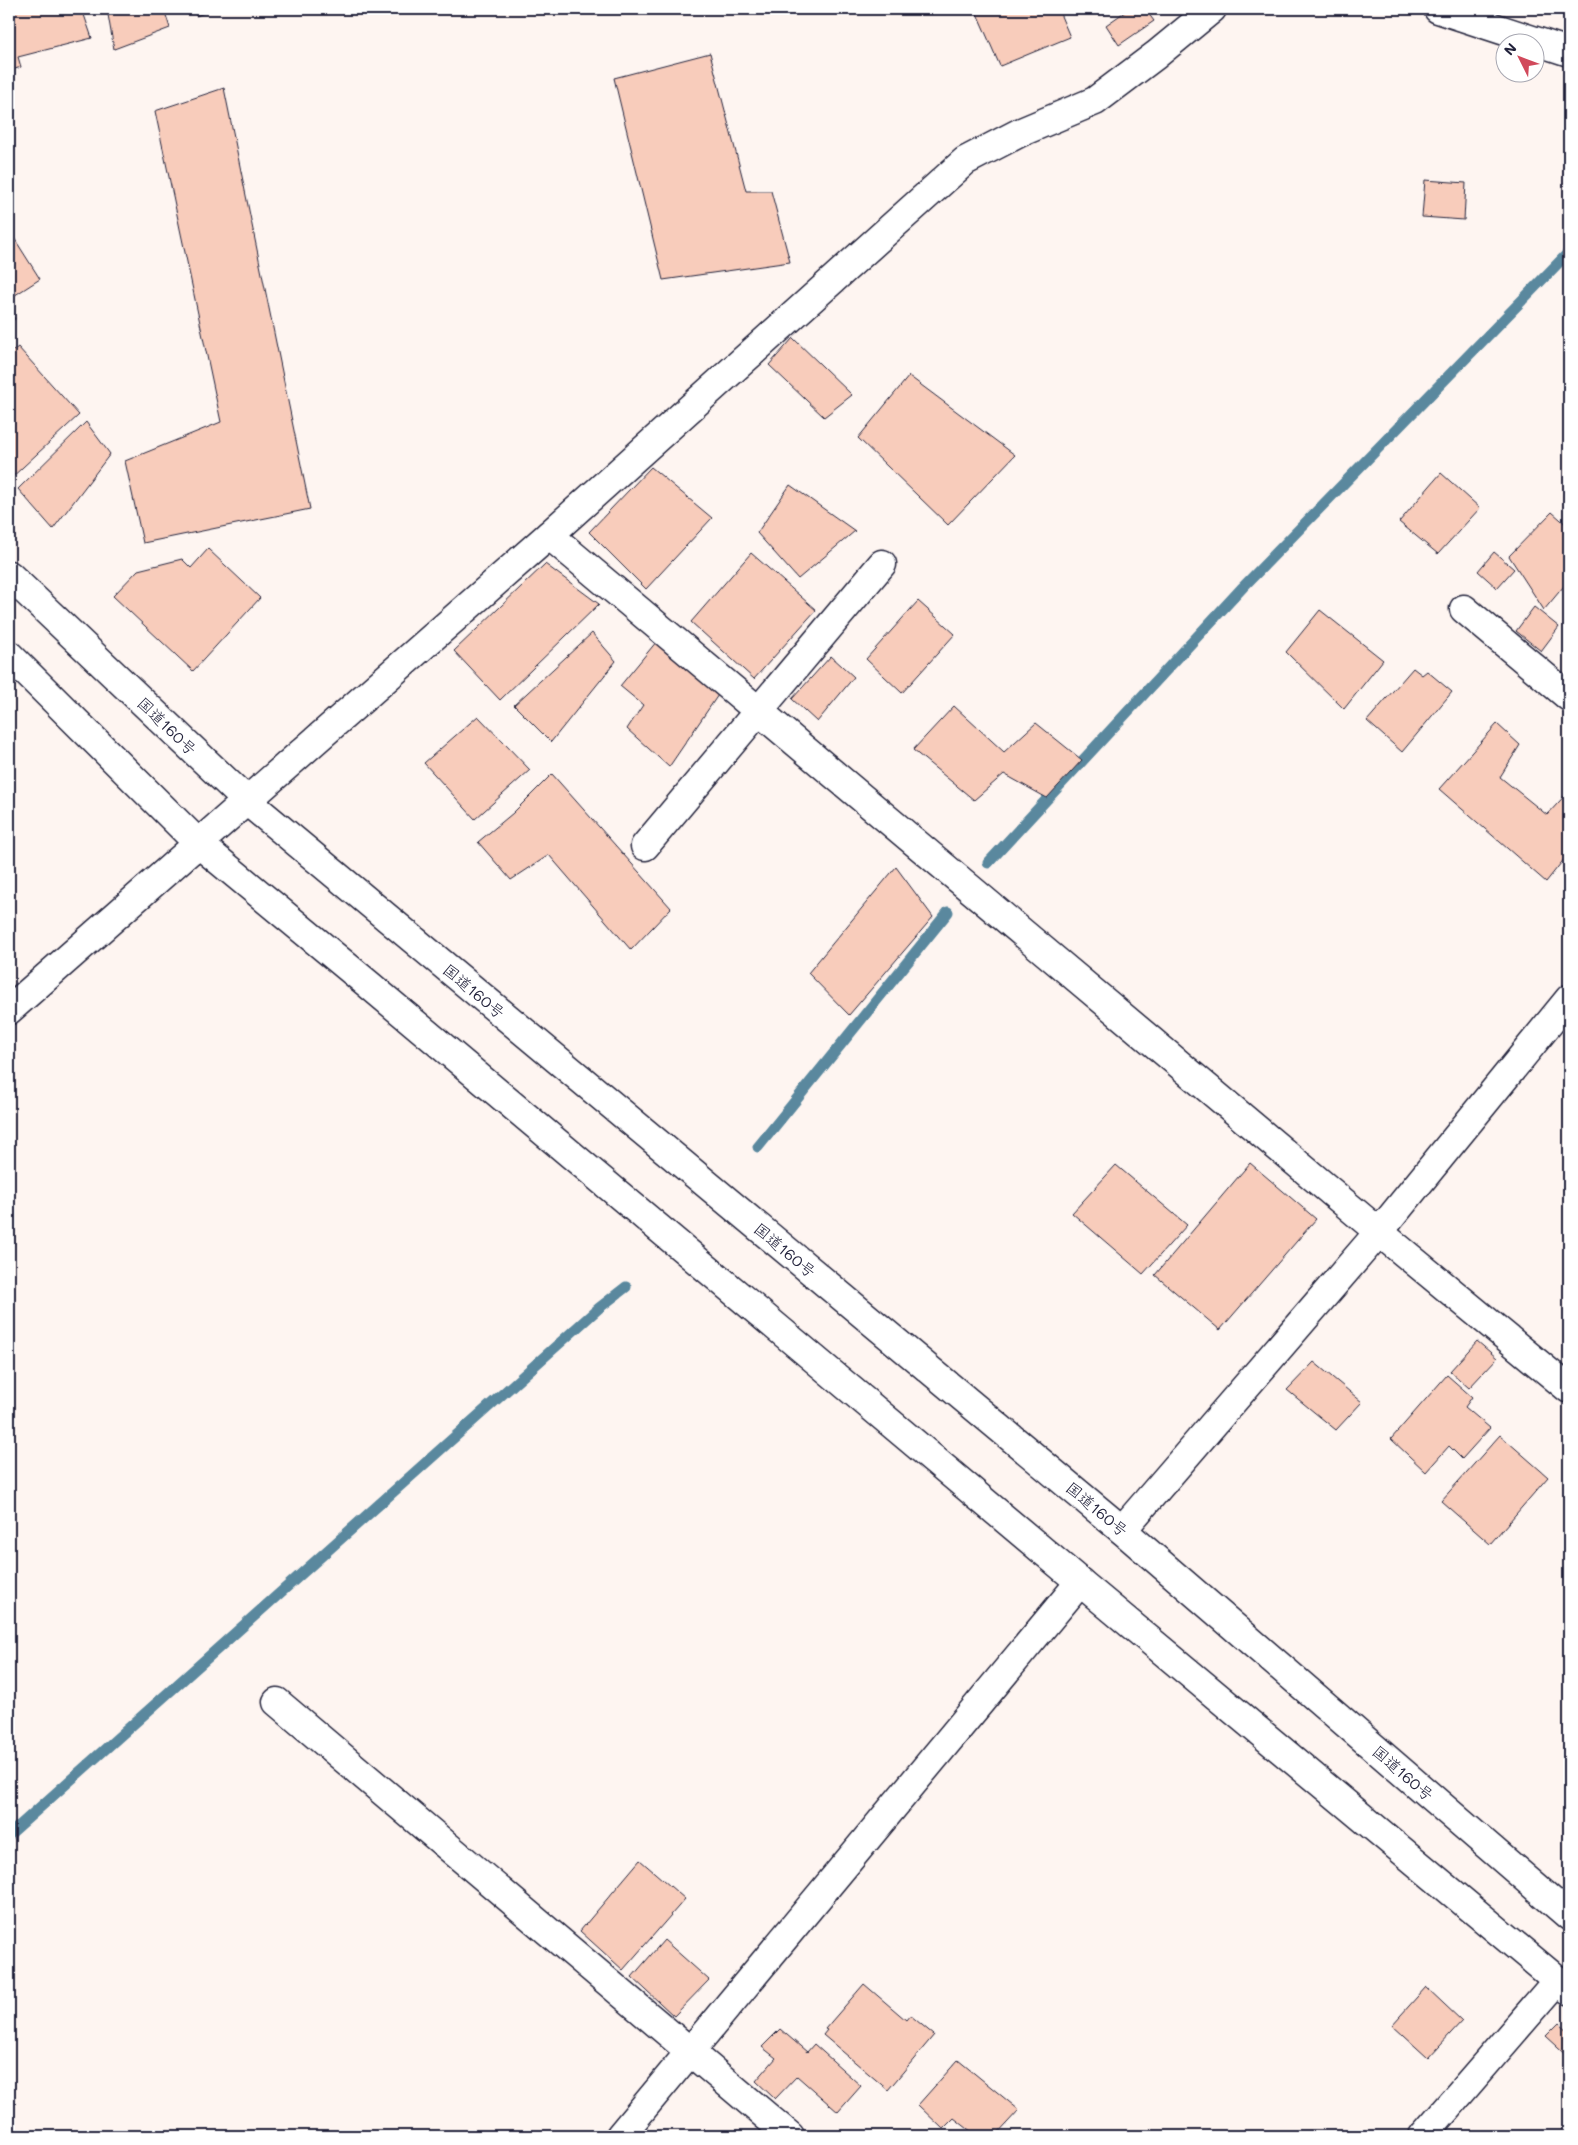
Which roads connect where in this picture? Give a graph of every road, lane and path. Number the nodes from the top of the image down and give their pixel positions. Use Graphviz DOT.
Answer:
graph roads {
  1 [pos="1212,9"];
  2 [pos="1438,9"];
  3 [pos="1569,52"];
  4 [pos="549,535"];
  5 [pos="882,564"];
  6 [pos="9,575"];
  7 [pos="1464,609"];
  8 [pos="9,655"];
  9 [pos="1569,697"];
  10 [pos="758,711"];
  11 [pos="246,801"];
  12 [pos="199,844"];
  13 [pos="645,846"];
  14 [pos="1569,999"];
  15 [pos="9,1010"];
  16 [pos="1379,1232"];
  17 [pos="1569,1389"];
  18 [pos="1122,1530"];
  19 [pos="1080,1582"];
  20 [pos="277,1702"];
  21 [pos="1569,1916"];
  22 [pos="1564,1985"];
  23 [pos="690,2052"];
  24 [pos="620,2136"];
  25 [pos="790,2136"];
  26 [pos="1423,2136"];
  1 -- 4 [label="main road"];
  2 -- 3 [label="main road"];
  4 -- 10 [label="main road"];
  4 -- 11 [label="main road"];
  5 -- 10 [label="main road"];
  6 -- 11 [label="main road, 国道160号"];
  7 -- 9 [label="main road"];
  8 -- 12 [label="main road"];
  10 -- 13 [label="main road"];
  10 -- 16 [label="main road"];
  11 -- 12 [label="main road"];
  11 -- 18 [label="main road, 国道160号"];
  12 -- 15 [label="main road"];
  12 -- 19 [label="main road"];
  14 -- 16 [label="main road"];
  16 -- 17 [label="main road"];
  16 -- 18 [label="main road"];
  18 -- 21 [label="main road, 国道160号"];
  19 -- 22 [label="main road"];
  19 -- 23 [label="main road"];
  20 -- 23 [label="main road"];
  22 -- 26 [label="main road"];
  23 -- 24 [label="main road"];
  23 -- 25 [label="main road"];
}
